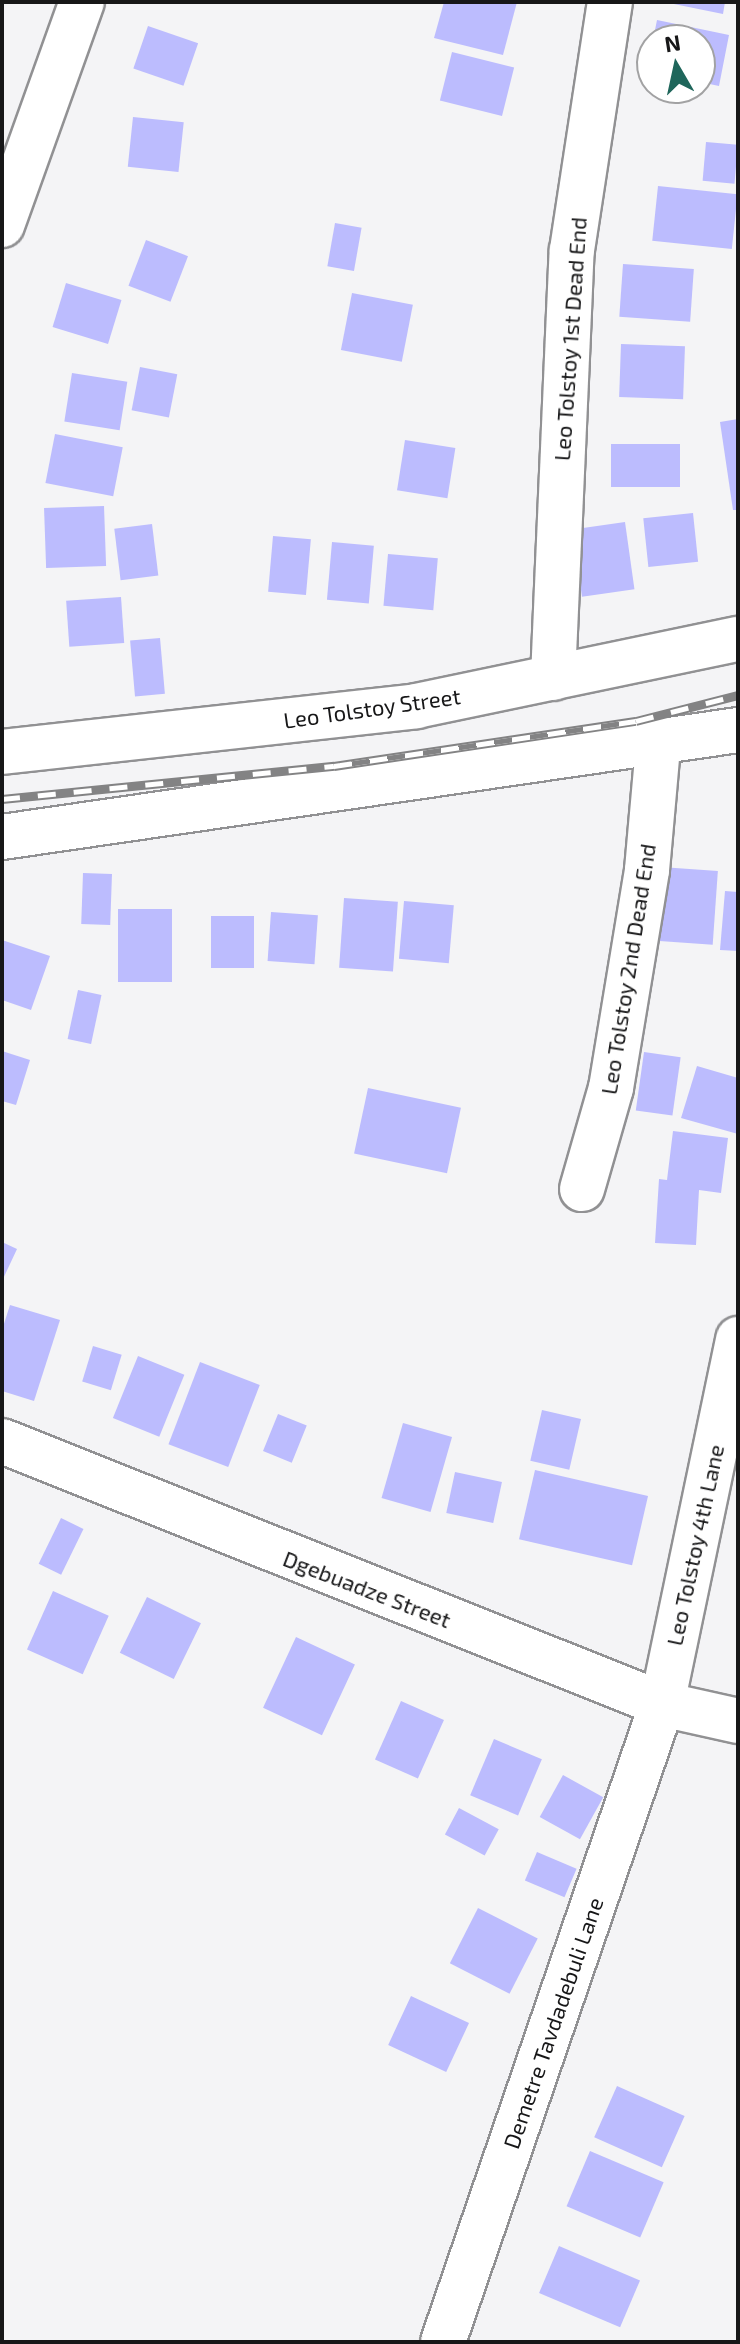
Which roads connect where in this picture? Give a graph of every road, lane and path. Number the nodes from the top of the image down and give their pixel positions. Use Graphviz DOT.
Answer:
graph roads {
  1 [pos="82,2"];
  2 [pos="610,2"];
  3 [pos="2,225"];
  4 [pos="738,639"];
  5 [pos="553,678"];
  6 [pos="738,730"];
  7 [pos="658,746"];
  8 [pos="2,752"];
  9 [pos="2,837"];
  10 [pos="582,1189"];
  11 [pos="738,1339"];
  12 [pos="2,1441"];
  13 [pos="662,1704"];
  14 [pos="738,1721"];
  15 [pos="443,2342"];
  1 -- 3 [label="street"];
  2 -- 5 [label="street, Leo Tolstoy 1st Dead End"];
  4 -- 5 [label="street, Leo Tolstoy Street"];
  5 -- 8 [label="street, Leo Tolstoy Street"];
  6 -- 7 [label="street"];
  7 -- 9 [label="street"];
  7 -- 10 [label="street, Leo Tolstoy 2nd Dead End"];
  11 -- 13 [label="street, Leo Tolstoy 4th Lane"];
  12 -- 13 [label="street, Dgebuadze Street"];
  13 -- 14 [label="street, Dgebuadze Street"];
  13 -- 15 [label="street, Demetre Tavdadebuli Lane"];
}
